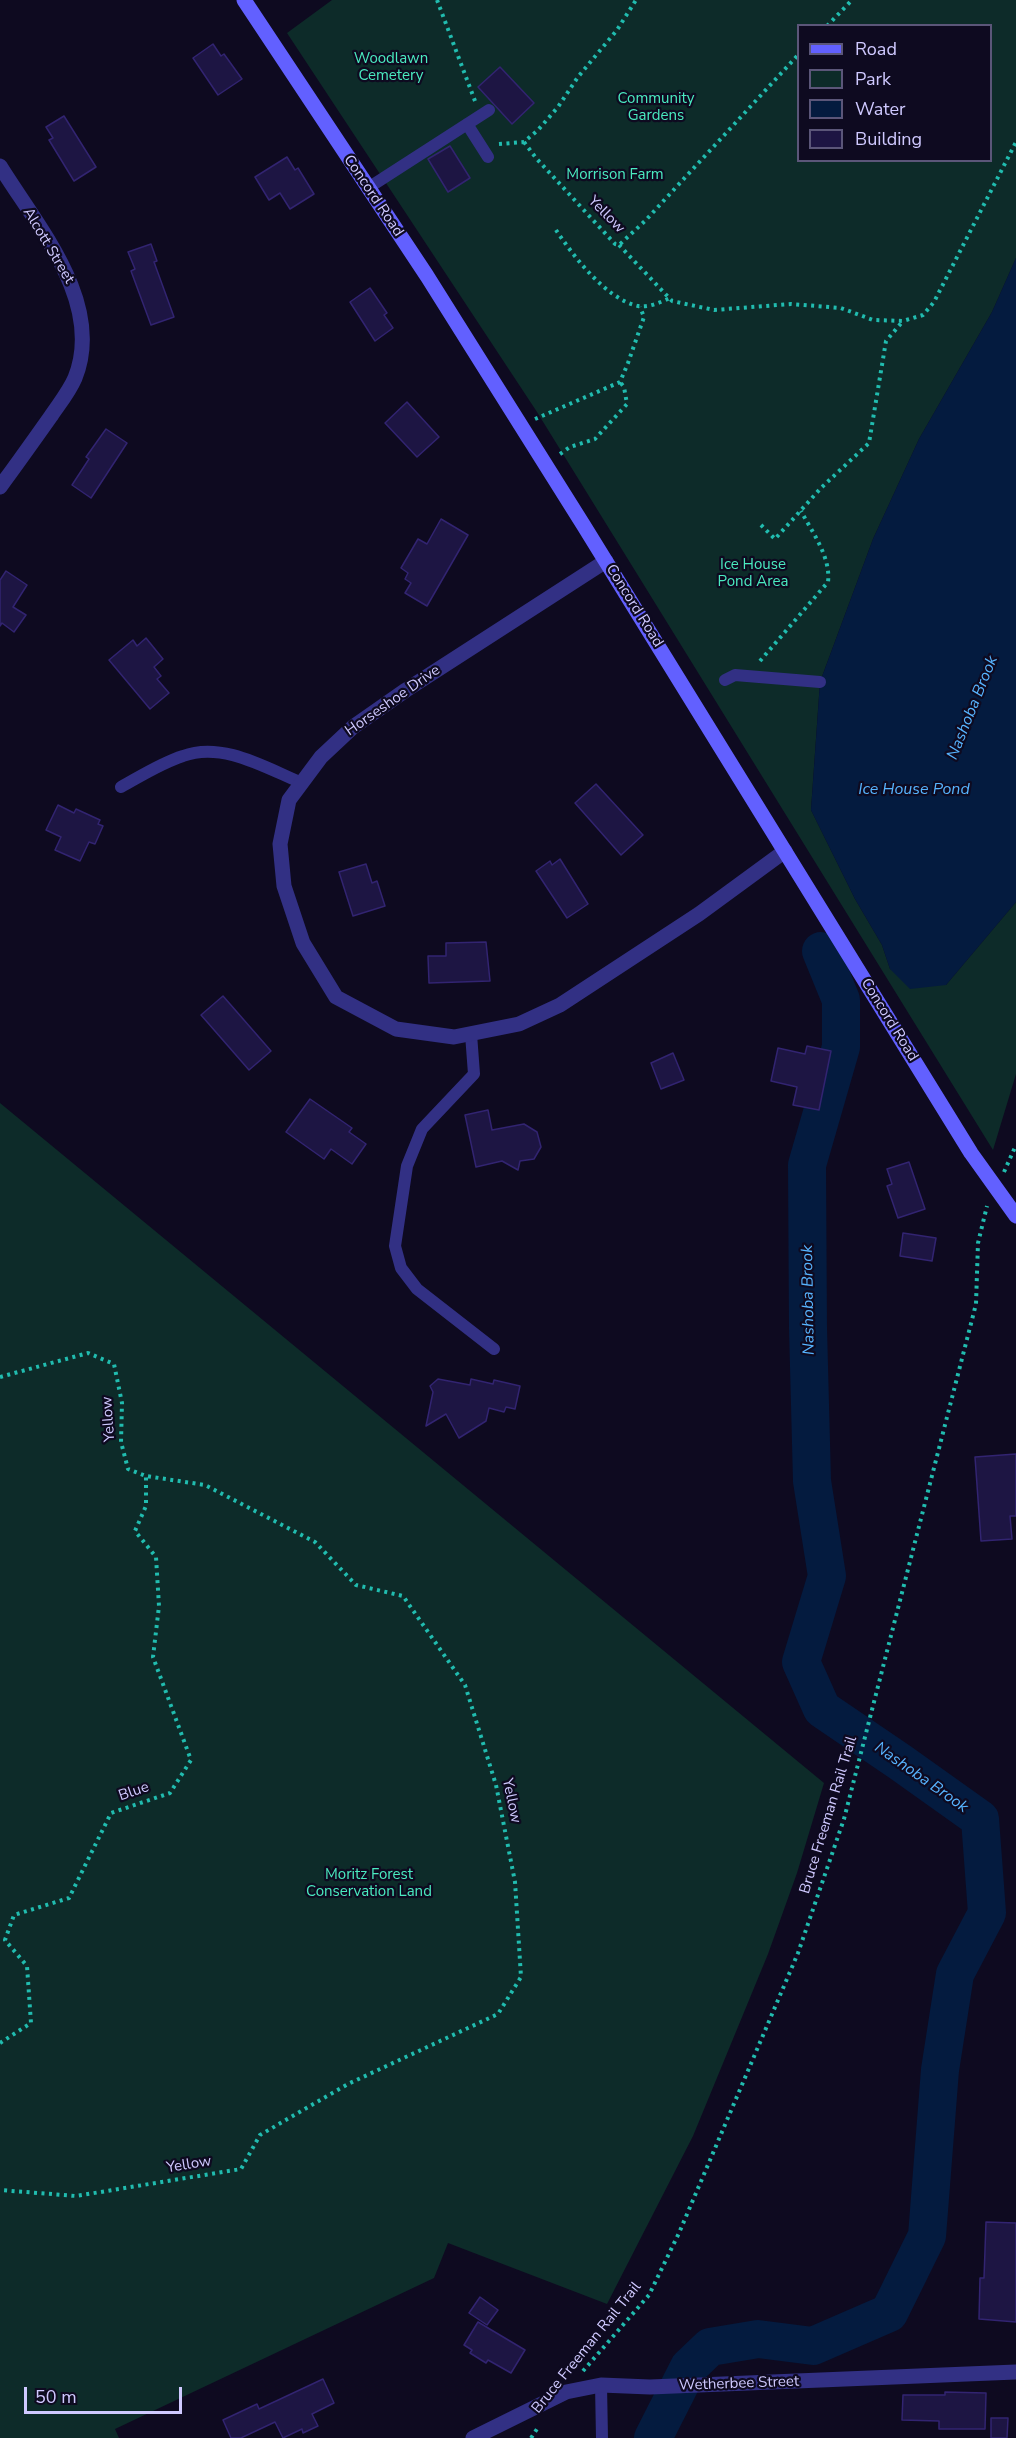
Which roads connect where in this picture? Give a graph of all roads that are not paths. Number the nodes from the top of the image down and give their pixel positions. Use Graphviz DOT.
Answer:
graph roads {
  1 [pos="244,0"];
  2 [pos="485,112"];
  3 [pos="467,124"];
  4 [pos="488,157"];
  5 [pos="0,166"];
  6 [pos="368,188"];
  7 [pos="0,488"];
  8 [pos="606,561"];
  9 [pos="725,680"];
  10 [pos="820,682"];
  11 [pos="302,783"];
  12 [pos="121,787"];
  13 [pos="784,851"];
  14 [pos="471,1034"];
  15 [pos="1016,1216"];
  16 [pos="494,1349"];
  17 [pos="1016,2372"];
  18 [pos="601,2385"];
  19 [pos="472,2438"];
  20 [pos="602,2438"];
  1 -- 6 [label="street, Concord Road"];
  2 -- 3 [label="lane"];
  3 -- 4 [label="lane"];
  3 -- 6 [label="lane"];
  5 -- 7 [label="street, Alcott Street"];
  6 -- 8 [label="street, Concord Road"];
  8 -- 11 [label="street, Horseshoe Drive"];
  8 -- 13 [label="street, Concord Road"];
  9 -- 10 [label="lane"];
  11 -- 12 [label="lane"];
  11 -- 14 [label="street, Horseshoe Drive"];
  13 -- 14 [label="street, Horseshoe Drive"];
  13 -- 15 [label="street, Concord Road"];
  14 -- 16 [label="lane"];
  17 -- 18 [label="street, Wetherbee Street"];
  18 -- 19 [label="street, Wetherbee Street"];
  18 -- 20 [label="lane"];
}
